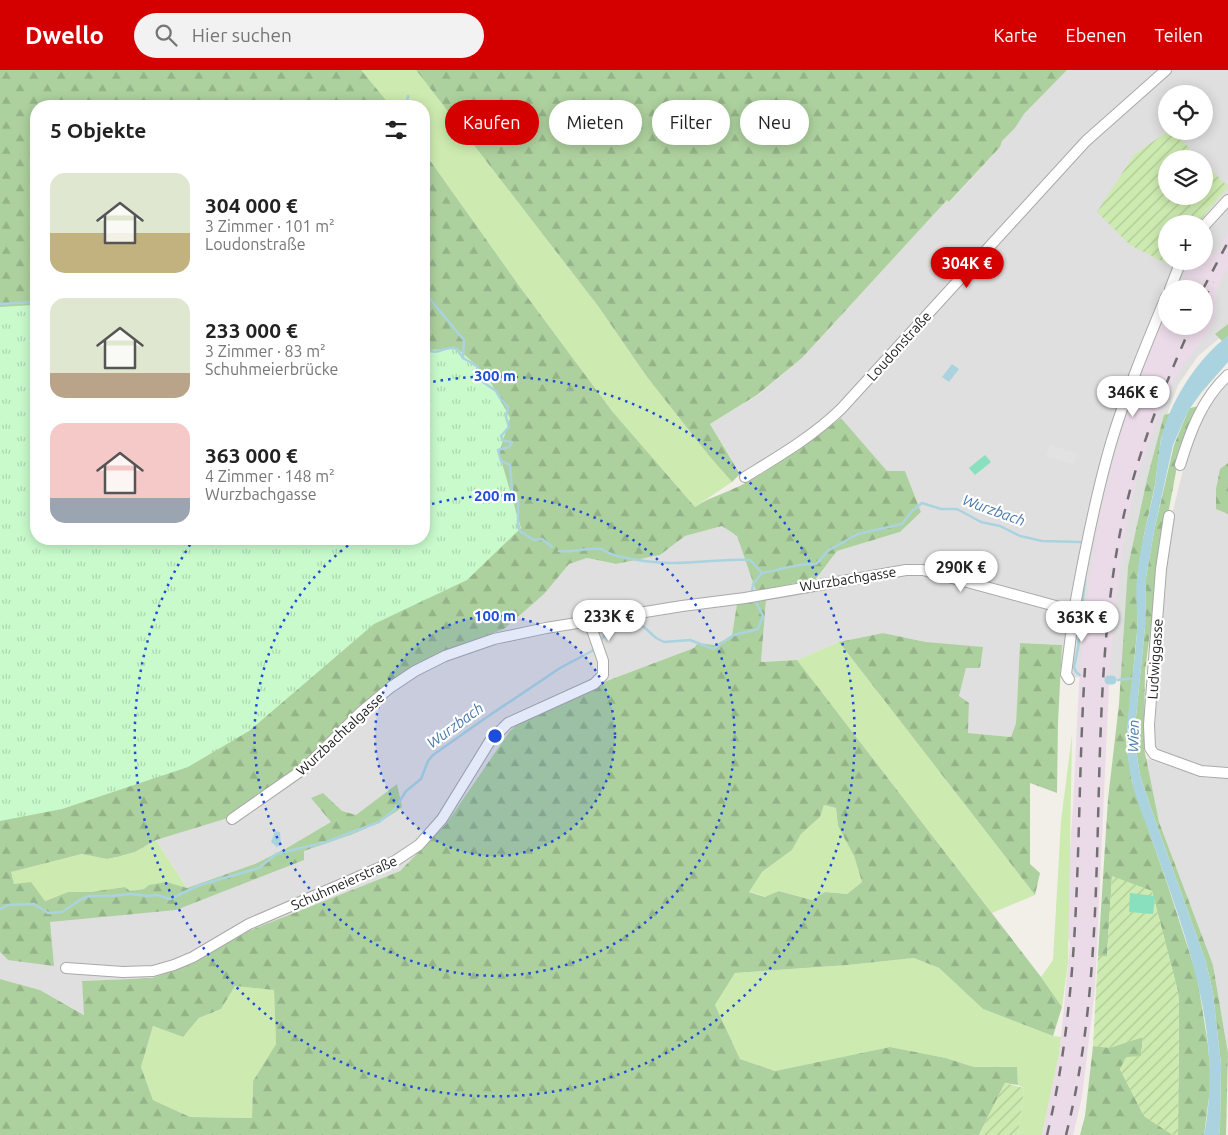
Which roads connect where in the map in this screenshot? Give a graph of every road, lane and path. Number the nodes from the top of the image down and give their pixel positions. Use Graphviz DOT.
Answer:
graph roads {
  1 [pos="1166,70"];
  2 [pos="1228,200"];
  3 [pos="1213,216"];
  4 [pos="1158,317"];
  5 [pos="1228,375"];
  6 [pos="1180,465"];
  7 [pos="745,477"];
  8 [pos="1169,516"];
  9 [pos="745,598"];
  10 [pos="1074,611"];
  11 [pos="589,621"];
  12 [pos="1069,679"];
  13 [pos="1228,773"];
  14 [pos="232,820"];
  15 [pos="66,968"];
  1 -- 7 [label="street, Loudonstraße"];
  2 -- 3 [label="street"];
  4 -- 10 [label="street"];
  5 -- 6 [label="street"];
  8 -- 13 [label="street, Ludwiggasse"];
  9 -- 10 [label="street, Wurzbachgasse"];
  9 -- 11 [label="street, Wurzbachtalgasse"];
  10 -- 12 [label="street"];
  11 -- 14 [label="street, Wurzbachtalgasse"];
  11 -- 15 [label="street, Schuhmeierstraße"];
}
